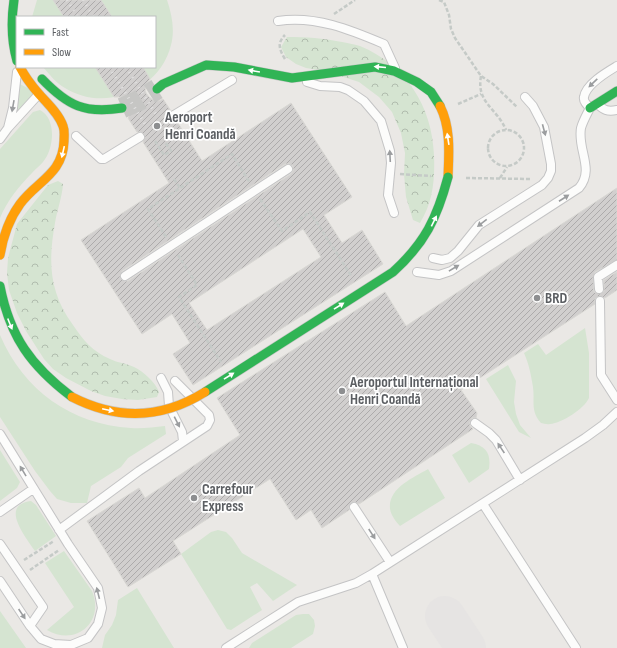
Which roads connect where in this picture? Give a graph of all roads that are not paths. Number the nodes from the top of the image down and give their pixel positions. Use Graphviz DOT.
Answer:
graph roads {
  1 [pos="14,0"];
  2 [pos="278,21"];
  3 [pos="16,57"];
  4 [pos="617,66"];
  5 [pos="19,68"];
  6 [pos="20,68"];
  7 [pos="396,71"];
  8 [pos="37,73"];
  9 [pos="292,78"];
  10 [pos="232,80"];
  11 [pos="157,89"];
  12 [pos="617,91"];
  13 [pos="39,94"];
  14 [pos="525,97"];
  15 [pos="593,106"];
  16 [pos="122,108"];
  17 [pos="617,110"];
  18 [pos="174,115"];
  19 [pos="8,128"];
  20 [pos="76,136"];
  21 [pos="140,137"];
  22 [pos="0,139"];
  23 [pos="288,170"];
  24 [pos="394,213"];
  25 [pos="0,256"];
  26 [pos="433,258"];
  27 [pos="617,265"];
  28 [pos="417,272"];
  29 [pos="125,276"];
  30 [pos="0,286"];
  31 [pos="599,289"];
  32 [pos="600,301"];
  33 [pos="161,378"];
  34 [pos="175,381"];
  35 [pos="617,400"];
  36 [pos="617,412"];
  37 [pos="475,423"];
  38 [pos="0,434"];
  39 [pos="183,441"];
  40 [pos="520,480"];
  41 [pos="33,489"];
  42 [pos="483,504"];
  43 [pos="354,507"];
  44 [pos="0,512"];
  45 [pos="61,533"];
  46 [pos="0,544"];
  47 [pos="390,562"];
  48 [pos="372,574"];
  49 [pos="0,582"];
  50 [pos="30,626"];
  51 [pos="84,644"];
  52 [pos="226,648"];
  53 [pos="403,648"];
  54 [pos="576,648"];
  1 -- 3 [label="street"];
  2 -- 7 [label="lane"];
  4 -- 15 [label="lane, one-way"];
  5 -- 19 [label="lane, one-way"];
  6 -- 13 [label="street"];
  7 -- 9 [label="street, one-way"];
  30 -- 7 [label="street, one-way, bridge"];
  8 -- 16 [label="street"];
  9 -- 11 [label="street, one-way"];
  24 -- 9 [label="lane, one-way"];
  10 -- 18 [label="lane"];
  12 -- 15 [label="street"];
  13 -- 19 [label="lane"];
  13 -- 25 [label="street, one-way"];
  14 -- 26 [label="lane, one-way"];
  15 -- 17 [label="lane"];
  28 -- 15 [label="lane, one-way"];
  19 -- 22 [label="lane"];
  20 -- 21 [label="lane"];
  23 -- 29 [label="lane"];
  27 -- 31 [label="lane"];
  32 -- 35 [label="lane"];
  33 -- 39 [label="lane, one-way"];
  34 -- 39 [label="lane"];
  36 -- 40 [label="lane"];
  40 -- 37 [label="lane, one-way"];
  41 -- 38 [label="lane, one-way"];
  39 -- 45 [label="lane"];
  40 -- 42 [label="lane"];
  41 -- 44 [label="lane"];
  41 -- 45 [label="lane"];
  42 -- 47 [label="lane"];
  42 -- 54 [label="lane"];
  43 -- 47 [label="lane, one-way"];
  51 -- 45 [label="lane, one-way"];
  46 -- 50 [label="lane"];
  47 -- 48 [label="lane"];
  48 -- 52 [label="lane"];
  48 -- 53 [label="lane"];
  49 -- 50 [label="lane, one-way"];
  50 -- 51 [label="lane"];
}
